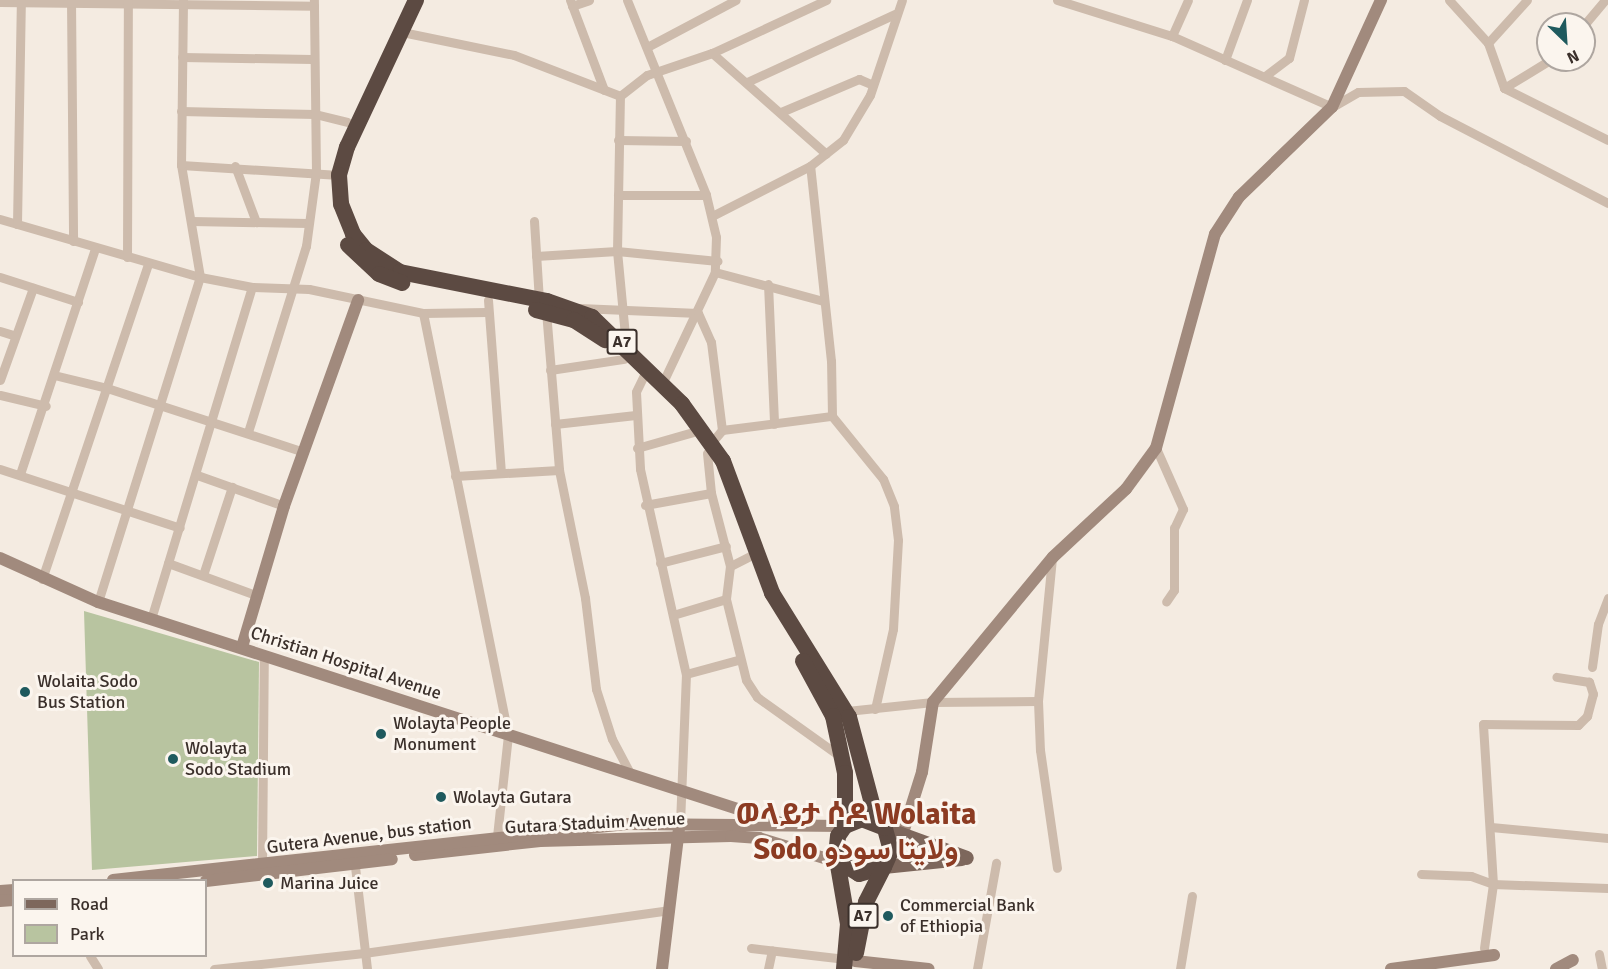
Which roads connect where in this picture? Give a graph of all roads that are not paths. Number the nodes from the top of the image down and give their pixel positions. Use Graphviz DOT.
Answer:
graph roads {
  1 [pos="71,0"];
  2 [pos="403,0"];
  3 [pos="416,0"];
  4 [pos="589,0"];
  5 [pos="736,0"];
  6 [pos="826,0"];
  7 [pos="902,0"];
  8 [pos="1057,0"];
  9 [pos="1188,0"];
  10 [pos="1247,0"];
  11 [pos="1304,0"];
  12 [pos="1381,0"];
  13 [pos="1449,0"];
  14 [pos="1527,0"];
  15 [pos="1605,0"];
  16 [pos="21,1"];
  17 [pos="630,1"];
  18 [pos="0,2"];
  19 [pos="128,2"];
  20 [pos="183,2"];
  21 [pos="239,3"];
  22 [pos="314,3"];
  23 [pos="571,3"];
  24 [pos="1595,12"];
  25 [pos="895,14"];
  26 [pos="402,32"];
  27 [pos="1172,36"];
  28 [pos="1488,43"];
  29 [pos="649,46"];
  30 [pos="712,53"];
  31 [pos="182,57"];
  32 [pos="312,59"];
  33 [pos="1225,60"];
  34 [pos="1536,69"];
  35 [pos="659,73"];
  36 [pos="1265,76"];
  37 [pos="747,82"];
  38 [pos="873,85"];
  39 [pos="1504,88"];
  40 [pos="620,96"];
  41 [pos="1332,107"];
  42 [pos="181,111"];
  43 [pos="781,112"];
  44 [pos="315,114"];
  45 [pos="347,122"];
  46 [pos="618,140"];
  47 [pos="1608,140"];
  48 [pos="686,141"];
  49 [pos="826,154"];
  50 [pos="181,165"];
  51 [pos="235,166"];
  52 [pos="810,166"];
  53 [pos="328,173"];
  54 [pos="618,195"];
  55 [pos="706,195"];
  56 [pos="1608,203"];
  57 [pos="712,216"];
  58 [pos="0,219"];
  59 [pos="191,221"];
  60 [pos="534,221"];
  61 [pos="256,222"];
  62 [pos="308,223"];
  63 [pos="17,224"];
  64 [pos="73,241"];
  65 [pos="95,249"];
  66 [pos="617,251"];
  67 [pos="536,256"];
  68 [pos="127,257"];
  69 [pos="718,261"];
  70 [pos="148,264"];
  71 [pos="715,272"];
  72 [pos="0,277"];
  73 [pos="200,277"];
  74 [pos="768,284"];
  75 [pos="252,287"];
  76 [pos="33,288"];
  77 [pos="294,289"];
  78 [pos="358,300"];
  79 [pos="823,301"];
  80 [pos="78,302"];
  81 [pos="544,304"];
  82 [pos="488,306"];
  83 [pos="574,307"];
  84 [pos="624,309"];
  85 [pos="423,313"];
  86 [pos="698,313"];
  87 [pos="0,331"];
  88 [pos="14,335"];
  89 [pos="625,352"];
  90 [pos="550,370"];
  91 [pos="644,372"];
  92 [pos="54,375"];
  93 [pos="0,380"];
  94 [pos="662,384"];
  95 [pos="107,388"];
  96 [pos="0,395"];
  97 [pos="160,404"];
  98 [pos="46,406"];
  99 [pos="635,415"];
  100 [pos="832,416"];
  101 [pos="211,423"];
  102 [pos="555,424"];
  103 [pos="774,424"];
  104 [pos="248,432"];
  105 [pos="693,432"];
  106 [pos="714,442"];
  107 [pos="637,448"];
  108 [pos="1156,448"];
  109 [pos="304,452"];
  110 [pos="0,469"];
  111 [pos="559,470"];
  112 [pos="501,473"];
  113 [pos="20,474"];
  114 [pos="197,475"];
  115 [pos="455,476"];
  116 [pos="232,487"];
  117 [pos="72,491"];
  118 [pos="711,493"];
  119 [pos="645,505"];
  120 [pos="284,506"];
  121 [pos="128,510"];
  122 [pos="180,528"];
  123 [pos="726,546"];
  124 [pos="750,555"];
  125 [pos="1053,557"];
  126 [pos="0,558"];
  127 [pos="168,563"];
  128 [pos="660,563"];
  129 [pos="730,566"];
  130 [pos="203,575"];
  131 [pos="42,579"];
  132 [pos="258,596"];
  133 [pos="1608,597"];
  134 [pos="726,598"];
  135 [pos="98,602"];
  136 [pos="1166,602"];
  137 [pos="673,615"];
  138 [pos="151,619"];
  139 [pos="242,647"];
  140 [pos="264,655"];
  141 [pos="738,660"];
  142 [pos="1592,667"];
  143 [pos="686,674"];
  144 [pos="1556,677"];
  145 [pos="1038,700"];
  146 [pos="933,702"];
  147 [pos="875,709"];
  148 [pos="847,711"];
  149 [pos="508,735"];
  150 [pos="843,759"];
  151 [pos="631,775"];
  152 [pos="682,791"];
  153 [pos="680,822"];
  154 [pos="787,825"];
  155 [pos="881,825"];
  156 [pos="845,826"];
  157 [pos="1491,827"];
  158 [pos="678,835"];
  159 [pos="902,836"];
  160 [pos="1608,838"];
  161 [pos="496,842"];
  162 [pos="353,860"];
  163 [pos="841,863"];
  164 [pos="996,863"];
  165 [pos="262,866"];
  166 [pos="884,867"];
  167 [pos="1057,868"];
  168 [pos="1421,873"];
  169 [pos="124,879"];
  170 [pos="207,881"];
  171 [pos="1493,884"];
  172 [pos="1608,888"];
  173 [pos="1192,896"];
  174 [pos="670,910"];
  175 [pos="751,948"];
  176 [pos="772,950"];
  177 [pos="1489,952"];
  178 [pos="364,954"];
  179 [pos="1599,954"];
  180 [pos="1573,960"];
  181 [pos="849,965"];
  182 [pos="214,969"];
  183 [pos="367,969"];
  184 [pos="663,969"];
  185 [pos="768,969"];
  186 [pos="928,969"];
  187 [pos="977,969"];
  188 [pos="1180,969"];
  189 [pos="1391,969"];
  190 [pos="1556,969"];
  191 [pos="1602,969"];
  1 -- 16 [label="street"];
  1 -- 19 [label="street"];
  1 -- 64 [label="street"];
  2 -- 45 [label="highway, A7"];
  3 -- 26 [label="highway, A7"];
  4 -- 23 [label="street"];
  5 -- 29 [label="street"];
  6 -- 30 [label="street"];
  7 -- 25 [label="street"];
  8 -- 27 [label="street"];
  9 -- 27 [label="street"];
  10 -- 33 [label="street"];
  11 -- 36 [label="street"];
  12 -- 41 [label="main road"];
  13 -- 28 [label="street"];
  14 -- 28 [label="street"];
  15 -- 24 [label="street"];
  16 -- 18 [label="street"];
  16 -- 63 [label="street"];
  17 -- 29 [label="street"];
  19 -- 20 [label="street"];
  19 -- 68 [label="street"];
  20 -- 21 [label="street"];
  20 -- 31 [label="street"];
  21 -- 22 [label="street"];
  22 -- 32 [label="street"];
  23 -- 40 [label="street"];
  25 -- 37 [label="street"];
  25 -- 38 [label="street"];
  26 -- 40 [label="street"];
  26 -- 53 [label="highway, A7"];
  27 -- 33 [label="street"];
  28 -- 39 [label="street"];
  29 -- 35 [label="street"];
  30 -- 35 [label="street"];
  30 -- 37 [label="street"];
  31 -- 32 [label="street"];
  31 -- 42 [label="street"];
  32 -- 44 [label="street"];
  33 -- 36 [label="street"];
  34 -- 39 [label="street"];
  35 -- 40 [label="street"];
  35 -- 48 [label="street"];
  36 -- 41 [label="street"];
  37 -- 43 [label="street"];
  38 -- 43 [label="street"];
  38 -- 49 [label="street"];
  39 -- 47 [label="street"];
  40 -- 46 [label="street"];
  41 -- 56 [label="street"];
  41 -- 108 [label="main road"];
  42 -- 44 [label="street"];
  42 -- 50 [label="street"];
  43 -- 49 [label="street"];
  44 -- 45 [label="street"];
  44 -- 53 [label="street"];
  45 -- 53 [label="highway, A7"];
  46 -- 48 [label="street"];
  46 -- 54 [label="street"];
  48 -- 55 [label="street"];
  49 -- 52 [label="street"];
  50 -- 51 [label="street"];
  50 -- 59 [label="street"];
  51 -- 53 [label="street"];
  51 -- 61 [label="street"];
  52 -- 57 [label="street"];
  52 -- 79 [label="street"];
  53 -- 62 [label="street"];
  53 -- 81 [label="highway, A7"];
  53 -- 82 [label="highway, A7"];
  54 -- 55 [label="street"];
  54 -- 66 [label="street"];
  55 -- 57 [label="street"];
  57 -- 69 [label="street"];
  58 -- 63 [label="street"];
  59 -- 61 [label="street"];
  59 -- 73 [label="street"];
  60 -- 67 [label="street"];
  61 -- 62 [label="street"];
  62 -- 77 [label="street"];
  63 -- 64 [label="street"];
  64 -- 65 [label="street"];
  65 -- 68 [label="street"];
  65 -- 80 [label="street"];
  66 -- 67 [label="street"];
  66 -- 69 [label="street"];
  66 -- 84 [label="street"];
  67 -- 81 [label="street"];
  68 -- 70 [label="street"];
  69 -- 71 [label="street"];
  70 -- 73 [label="street"];
  70 -- 95 [label="street"];
  71 -- 74 [label="street"];
  71 -- 86 [label="street"];
  72 -- 76 [label="street"];
  73 -- 75 [label="street"];
  73 -- 97 [label="street"];
  74 -- 79 [label="street"];
  74 -- 103 [label="street"];
  75 -- 77 [label="street"];
  75 -- 101 [label="street"];
  76 -- 80 [label="street"];
  76 -- 88 [label="street"];
  77 -- 78 [label="street"];
  77 -- 104 [label="street"];
  78 -- 85 [label="street"];
  78 -- 109 [label="main road"];
  79 -- 100 [label="street"];
  80 -- 92 [label="street"];
  81 -- 82 [label="highway, A7"];
  81 -- 83 [label="highway, A7"];
  81 -- 89 [label="highway, A7"];
  81 -- 90 [label="street"];
  82 -- 85 [label="street"];
  82 -- 112 [label="street"];
  83 -- 84 [label="street"];
  83 -- 89 [label="highway, A7"];
  84 -- 86 [label="street"];
  84 -- 89 [label="street"];
  85 -- 115 [label="street"];
  86 -- 94 [label="street"];
  86 -- 106 [label="street"];
  87 -- 88 [label="street"];
  88 -- 93 [label="street"];
  89 -- 90 [label="street"];
  89 -- 91 [label="highway, A7"];
  90 -- 102 [label="street"];
  91 -- 94 [label="highway, A7"];
  91 -- 99 [label="street"];
  91 -- 105 [label="highway, A7"];
  92 -- 95 [label="street"];
  92 -- 98 [label="street"];
  94 -- 106 [label="highway, A7"];
  95 -- 97 [label="street"];
  95 -- 117 [label="street"];
  96 -- 98 [label="street"];
  97 -- 101 [label="street"];
  97 -- 121 [label="street"];
  98 -- 113 [label="street"];
  99 -- 102 [label="street"];
  99 -- 107 [label="street"];
  100 -- 103 [label="street"];
  100 -- 147 [label="street"];
  101 -- 104 [label="street"];
  101 -- 114 [label="street"];
  102 -- 111 [label="street"];
  103 -- 106 [label="street"];
  104 -- 109 [label="street"];
  105 -- 106 [label="highway, A7"];
  105 -- 107 [label="street"];
  106 -- 118 [label="street"];
  106 -- 124 [label="highway, A7"];
  107 -- 119 [label="street"];
  108 -- 125 [label="main road"];
  108 -- 136 [label="street"];
  109 -- 120 [label="main road"];
  110 -- 113 [label="street"];
  111 -- 112 [label="street"];
  111 -- 151 [label="street"];
  112 -- 115 [label="street"];
  113 -- 117 [label="street"];
  114 -- 116 [label="street"];
  114 -- 122 [label="street"];
  115 -- 149 [label="street"];
  116 -- 120 [label="street"];
  116 -- 130 [label="street"];
  117 -- 121 [label="street"];
  117 -- 131 [label="street"];
  118 -- 119 [label="street"];
  118 -- 123 [label="street"];
  119 -- 128 [label="street"];
  120 -- 132 [label="main road"];
  121 -- 122 [label="street"];
  121 -- 135 [label="street"];
  122 -- 127 [label="street"];
  123 -- 128 [label="street"];
  123 -- 129 [label="street"];
  124 -- 129 [label="street"];
  124 -- 148 [label="highway, A7"];
  124 -- 150 [label="highway, A7"];
  125 -- 145 [label="street"];
  125 -- 146 [label="main road"];
  126 -- 131 [label="main road, Christian Hospital Avenue"];
  127 -- 130 [label="street"];
  127 -- 138 [label="street"];
  128 -- 137 [label="street"];
  129 -- 134 [label="street"];
  130 -- 132 [label="street"];
  131 -- 135 [label="main road, Christian Hospital Avenue"];
  132 -- 139 [label="main road"];
  133 -- 142 [label="street"];
  134 -- 137 [label="street"];
  134 -- 141 [label="street"];
  135 -- 138 [label="main road, Christian Hospital Avenue"];
  137 -- 143 [label="street"];
  138 -- 139 [label="main road, Christian Hospital Avenue"];
  139 -- 140 [label="main road, Christian Hospital Avenue"];
  140 -- 149 [label="main road, Christian Hospital Avenue"];
  140 -- 165 [label="street"];
  141 -- 143 [label="street"];
  141 -- 150 [label="street"];
  143 -- 152 [label="street"];
  144 -- 157 [label="street"];
  145 -- 146 [label="street"];
  145 -- 167 [label="street"];
  146 -- 147 [label="street"];
  146 -- 159 [label="main road"];
  147 -- 148 [label="street"];
  148 -- 155 [label="highway, A7"];
  149 -- 151 [label="main road, Christian Hospital Avenue"];
  149 -- 161 [label="street"];
  150 -- 156 [label="highway, A7"];
  151 -- 152 [label="main road, Christian Hospital Avenue"];
  152 -- 153 [label="street"];
  152 -- 154 [label="main road, Christian Hospital Avenue"];
  153 -- 154 [label="main road, Gutera Avenue, bus station"];
  153 -- 158 [label="main road"];
  153 -- 161 [label="main road, Gutera Avenue, bus station"];
  154 -- 156 [label="main road, Gutera Avenue, bus station"];
  155 -- 156 [label="highway"];
  155 -- 159 [label="main road"];
  155 -- 166 [label="highway, A7"];
  156 -- 163 [label="highway, A7"];
  157 -- 160 [label="street"];
  157 -- 171 [label="street"];
  158 -- 161 [label="main road, Gutara Staduim Avenue"];
  158 -- 163 [label="main road, Gutara Staduim Avenue"];
  158 -- 174 [label="main road"];
  159 -- 166 [label="main road"];
  161 -- 162 [label="main road, Gutara Staduim Avenue"];
  162 -- 165 [label="main road, Gutera Avenue, bus station"];
  162 -- 170 [label="main road, Gutara Staduim Avenue"];
  162 -- 178 [label="street"];
  163 -- 166 [label="highway"];
  163 -- 181 [label="highway, A7"];
  164 -- 187 [label="street"];
  165 -- 169 [label="main road, Gutera Avenue, bus station"];
  166 -- 181 [label="highway, A7"];
  168 -- 171 [label="street"];
  171 -- 172 [label="street"];
  171 -- 177 [label="street"];
  173 -- 188 [label="street"];
  174 -- 178 [label="street"];
  174 -- 184 [label="main road"];
  175 -- 176 [label="street"];
  176 -- 181 [label="street"];
  176 -- 185 [label="street"];
  177 -- 189 [label="main road"];
  178 -- 182 [label="street"];
  178 -- 183 [label="street"];
  179 -- 191 [label="street"];
  180 -- 190 [label="main road"];
  181 -- 186 [label="main road"];
}
